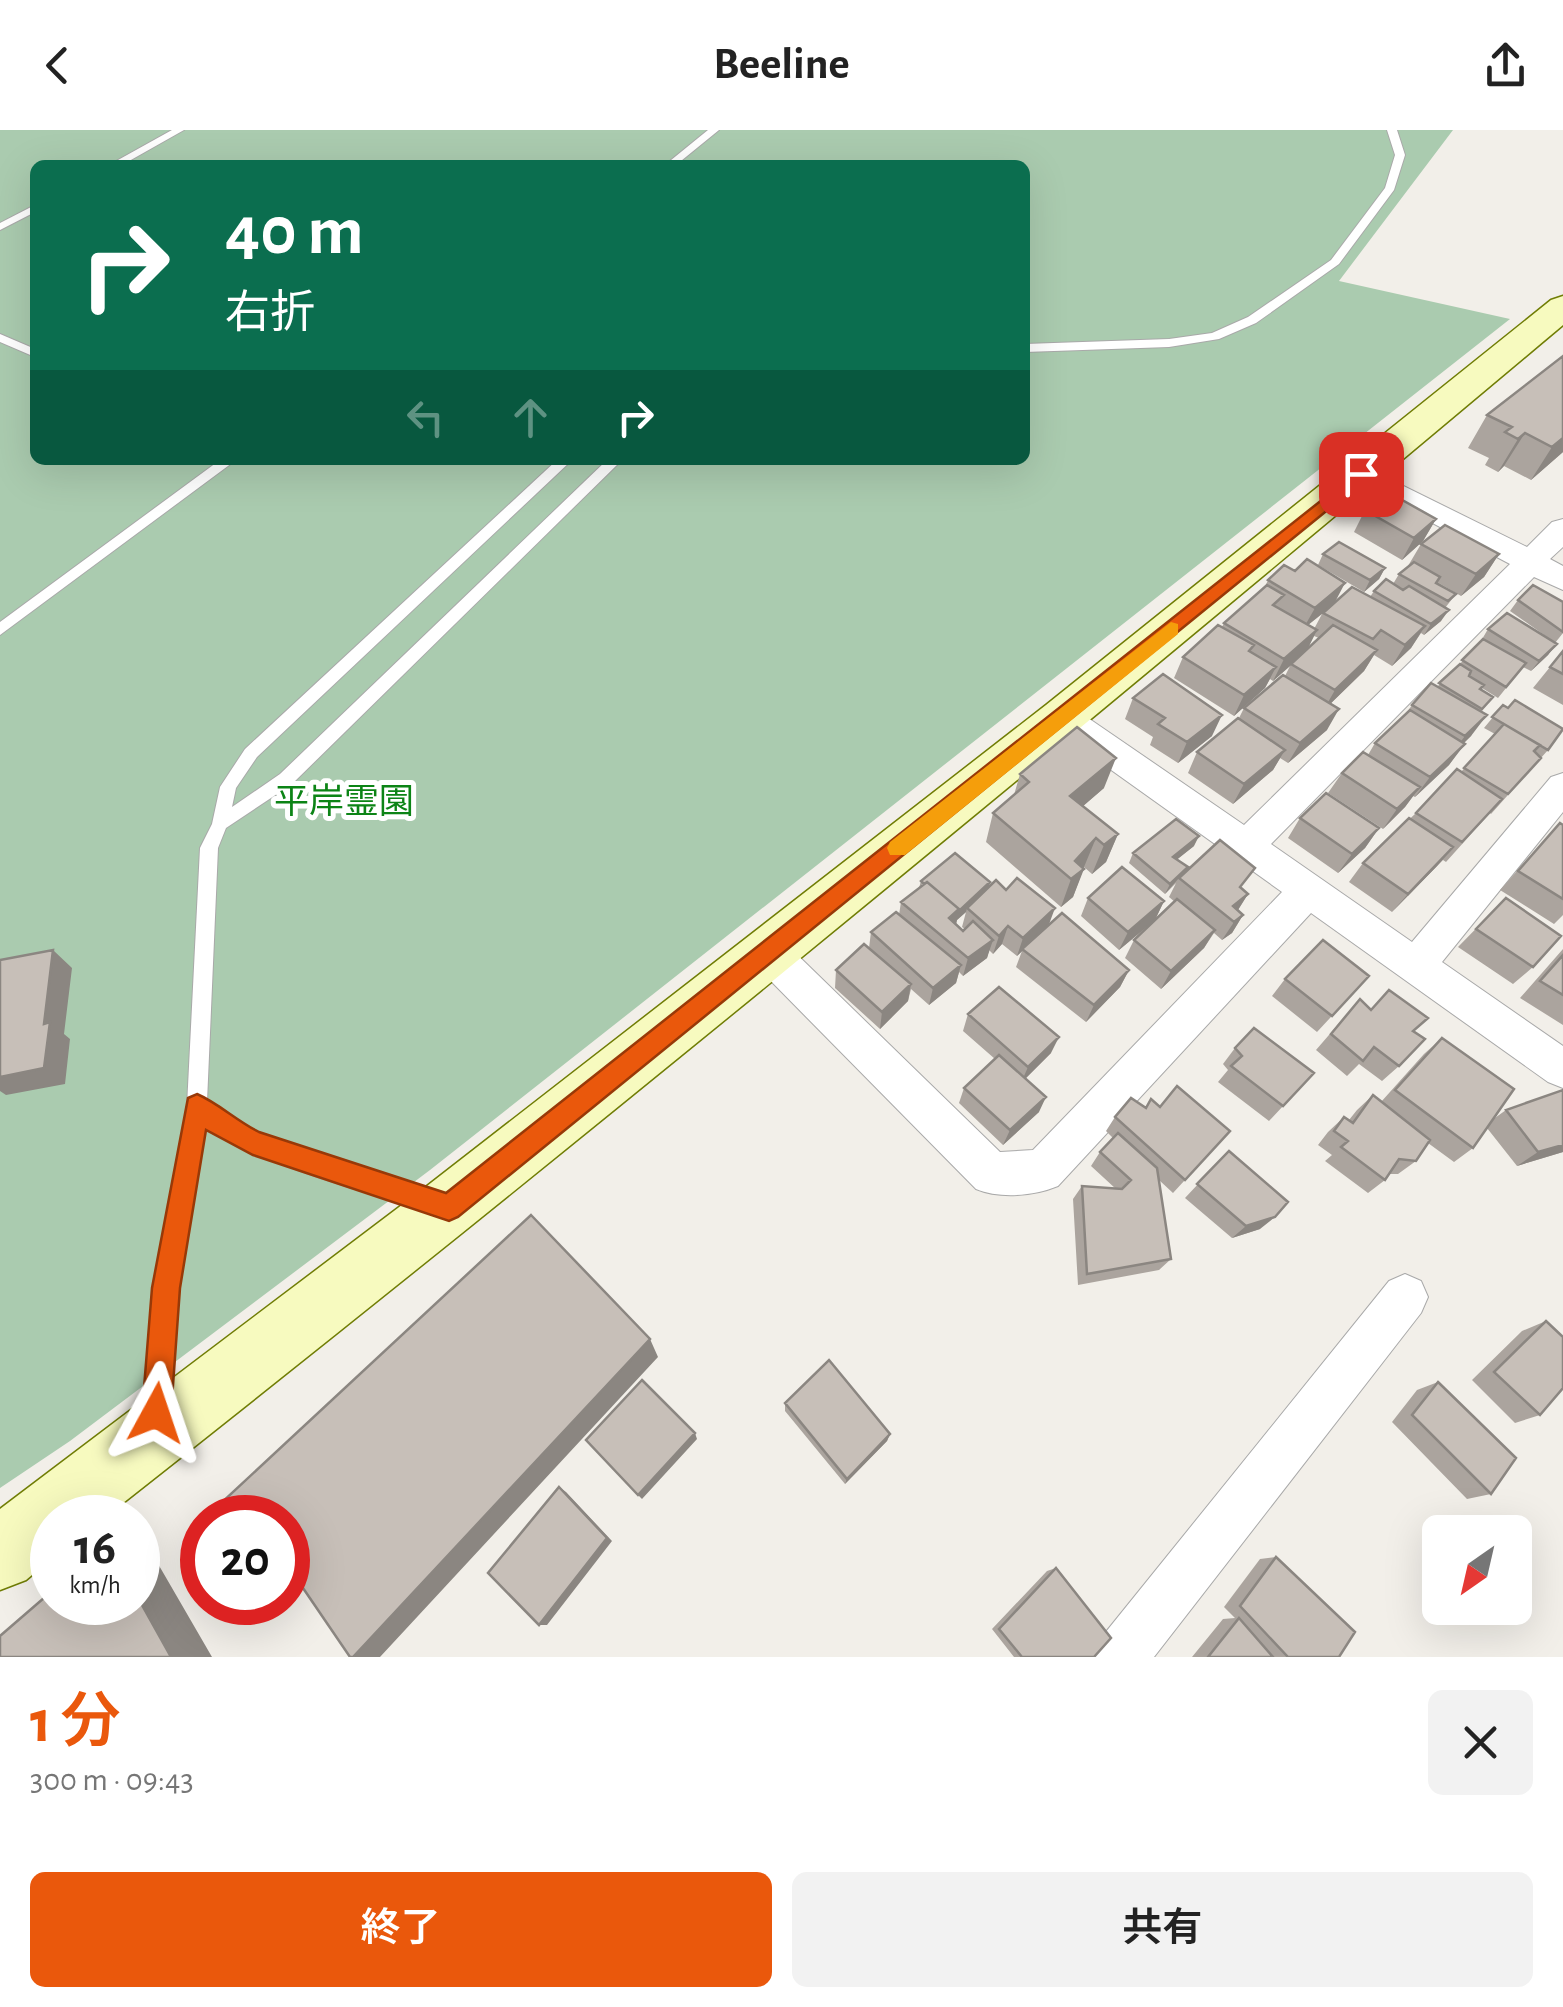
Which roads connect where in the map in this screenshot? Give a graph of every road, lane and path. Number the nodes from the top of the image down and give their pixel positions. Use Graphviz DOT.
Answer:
graph roads {
  1 [pos="179,130"];
  2 [pos="714,130"];
  3 [pos="1392,130"];
  4 [pos="123,160"];
  5 [pos="676,160"];
  6 [pos="30,211"];
  7 [pos="0,227"];
  8 [pos="1561,312"];
  9 [pos="0,338"];
  10 [pos="1030,348"];
  11 [pos="30,351"];
  12 [pos="222,465"];
  13 [pos="559,465"];
  14 [pos="610,465"];
  15 [pos="1361,474"];
  16 [pos="1563,529"];
  17 [pos="1530,562"];
  18 [pos="1563,579"];
  19 [pos="0,630"];
  20 [pos="1062,718"];
  21 [pos="1563,786"];
  22 [pos="220,824"];
  23 [pos="1246,846"];
  24 [pos="1307,891"];
  25 [pos="768,951"];
  26 [pos="1414,968"];
  27 [pos="1563,1069"];
  28 [pos="197,1106"];
  29 [pos="449,1208"];
  30 [pos="1405,1297"];
  31 [pos="154,1434"];
  32 [pos="0,1554"];
  33 [pos="1120,1657"];
  1 -- 4 [label="lane"];
  2 -- 5 [label="lane"];
  3 -- 10 [label="lane"];
  6 -- 7 [label="lane"];
  8 -- 15 [label="street"];
  9 -- 11 [label="lane"];
  12 -- 19 [label="lane"];
  13 -- 22 [label="lane"];
  14 -- 22 [label="lane"];
  15 -- 17 [label="street"];
  15 -- 20 [label="street"];
  16 -- 17 [label="street"];
  17 -- 18 [label="street"];
  17 -- 23 [label="street"];
  20 -- 23 [label="street"];
  20 -- 25 [label="street"];
  21 -- 26 [label="street"];
  22 -- 28 [label="lane"];
  23 -- 24 [label="street"];
  24 -- 25 [label="street"];
  24 -- 26 [label="street"];
  25 -- 29 [label="street"];
  26 -- 27 [label="street"];
  28 -- 29 [label="lane"];
  28 -- 31 [label="lane"];
  29 -- 31 [label="street"];
  30 -- 33 [label="street"];
  31 -- 32 [label="street"];
}
